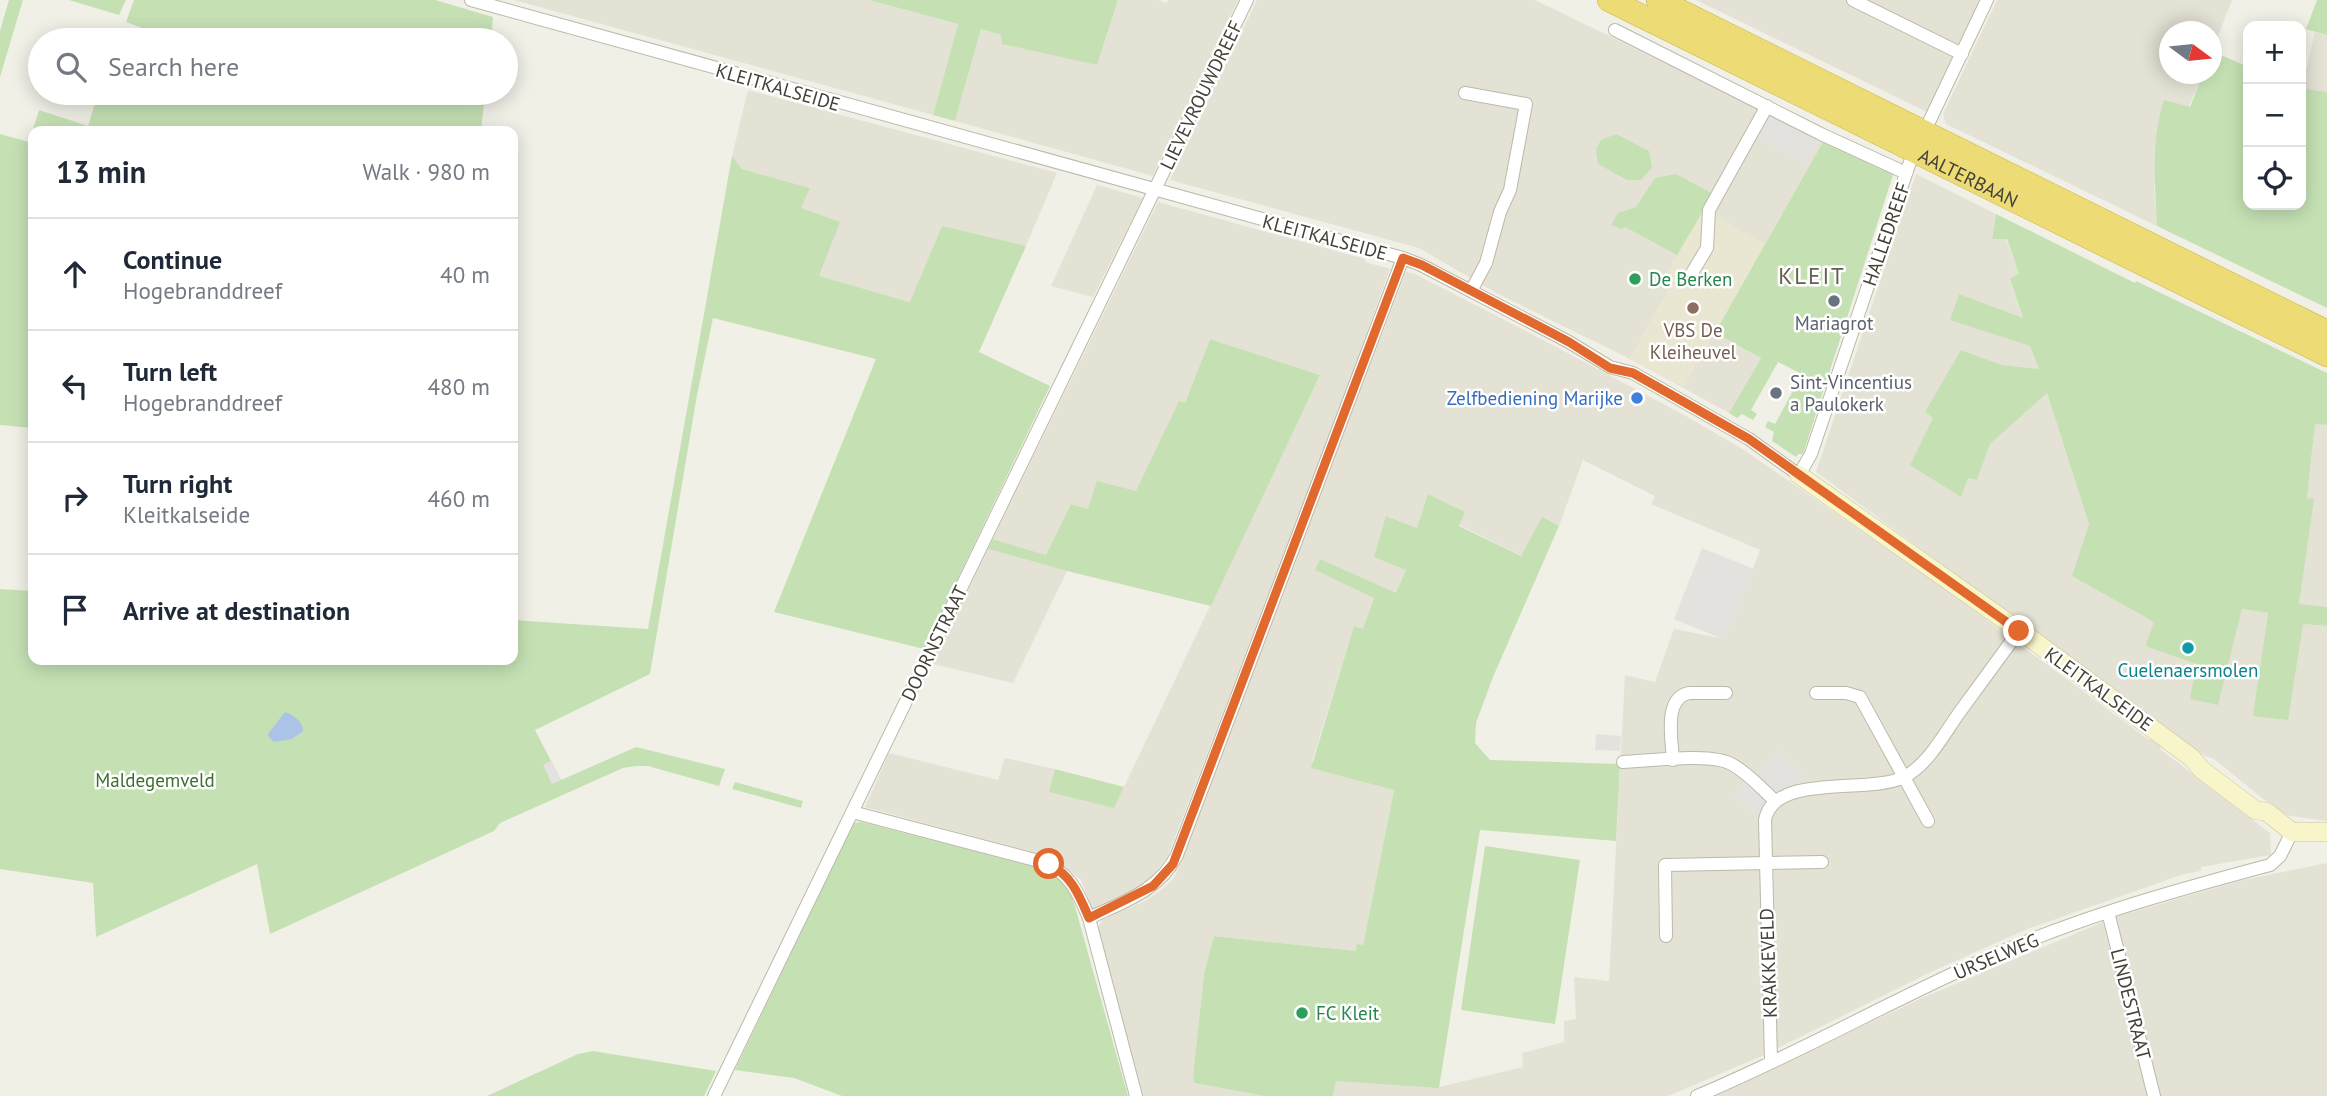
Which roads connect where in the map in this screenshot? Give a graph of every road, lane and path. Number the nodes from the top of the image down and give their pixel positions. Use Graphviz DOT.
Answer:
graph roads {
  1 [pos="471,0"];
  2 [pos="1247,0"];
  3 [pos="1609,0"];
  4 [pos="1658,0"];
  5 [pos="1853,0"];
  6 [pos="1987,0"];
  7 [pos="1615,30"];
  8 [pos="1962,54"];
  9 [pos="1465,93"];
  10 [pos="1767,106"];
  11 [pos="1919,142"];
  12 [pos="1906,173"];
  13 [pos="1154,191"];
  14 [pos="1403,258"];
  15 [pos="1689,278"];
  16 [pos="1471,291"];
  17 [pos="2327,332"];
  18 [pos="2327,355"];
  19 [pos="1799,475"];
  20 [pos="2019,631"];
  21 [pos="1726,693"];
  22 [pos="1816,693"];
  23 [pos="1673,760"];
  24 [pos="1623,762"];
  25 [pos="1905,776"];
  26 [pos="1775,801"];
  27 [pos="852,812"];
  28 [pos="1928,821"];
  29 [pos="2292,832"];
  30 [pos="2327,832"];
  31 [pos="1822,862"];
  32 [pos="1765,864"];
  33 [pos="2108,912"];
  34 [pos="1089,918"];
  35 [pos="1666,936"];
  36 [pos="1771,1061"];
  37 [pos="714,1096"];
  38 [pos="1136,1096"];
  39 [pos="1697,1096"];
  40 [pos="2154,1096"];
  1 -- 13 [label="street, KLEITKALSEIDE"];
  2 -- 13 [label="street, LIEVEVROUWDREEF"];
  3 -- 11 [label="highway, AALTERBAAN"];
  4 -- 11 [label="highway, AALTERBAAN"];
  5 -- 8 [label="street"];
  6 -- 8 [label="street, HALLEDREEF"];
  7 -- 10 [label="street, AALTERBAAN"];
  8 -- 11 [label="street, HALLEDREEF"];
  9 -- 16 [label="street"];
  10 -- 12 [label="street, AALTERBAAN"];
  10 -- 15 [label="street"];
  11 -- 12 [label="street, HALLEDREEF"];
  11 -- 17 [label="highway, AALTERBAAN"];
  11 -- 18 [label="highway, AALTERBAAN"];
  12 -- 19 [label="street, HALLEDREEF"];
  13 -- 14 [label="street, KLEITKALSEIDE"];
  13 -- 27 [label="street, DOORNSTRAAT"];
  14 -- 16 [label="street, KLEITKALSEIDE"];
  14 -- 34 [label="street"];
  16 -- 19 [label="street, KLEITKALSEIDE"];
  19 -- 20 [label="street, KLEITKALSEIDE"];
  20 -- 25 [label="street"];
  20 -- 29 [label="street, KLEITKALSEIDE"];
  21 -- 23 [label="street"];
  22 -- 25 [label="street"];
  23 -- 24 [label="street"];
  23 -- 26 [label="street"];
  25 -- 26 [label="street"];
  25 -- 28 [label="street"];
  26 -- 32 [label="street, KRAKKEVELD"];
  27 -- 34 [label="street"];
  27 -- 37 [label="street, DOORNSTRAAT"];
  29 -- 30 [label="street"];
  29 -- 33 [label="street, URSELWEG"];
  31 -- 32 [label="street"];
  32 -- 35 [label="street"];
  32 -- 36 [label="street, KRAKKEVELD"];
  33 -- 36 [label="street, URSELWEG"];
  33 -- 40 [label="street, LINDESTRAAT"];
  34 -- 38 [label="street"];
  36 -- 39 [label="street, URSELWEG"];
}
